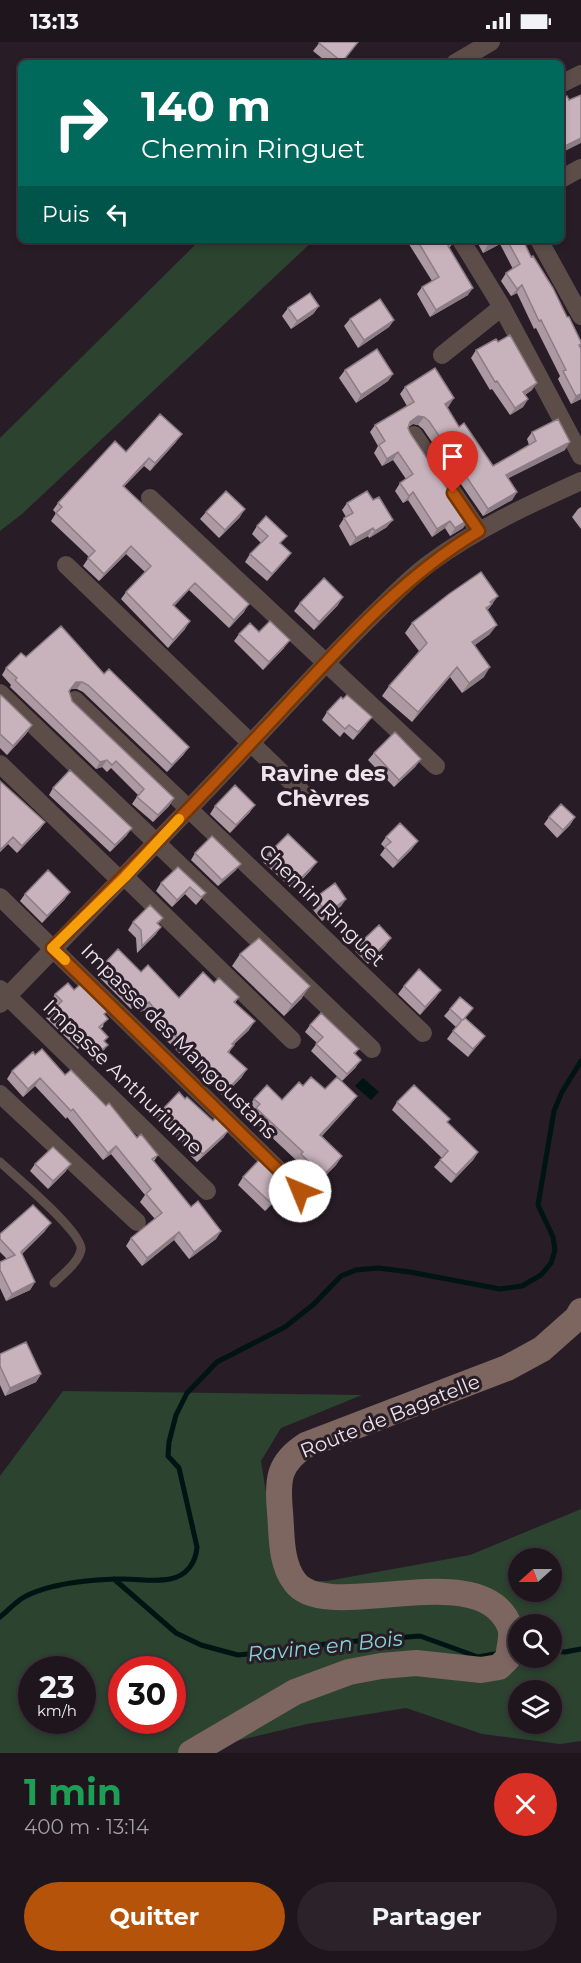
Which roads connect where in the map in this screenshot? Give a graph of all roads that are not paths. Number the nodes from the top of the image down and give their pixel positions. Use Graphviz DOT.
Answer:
graph roads {
  1 [pos="491,42"];
  2 [pos="460,60"];
  3 [pos="581,74"];
  4 [pos="564,82"];
  5 [pos="581,168"];
  6 [pos="564,177"];
  7 [pos="463,243"];
  8 [pos="541,243"];
  9 [pos="502,307"];
  10 [pos="581,316"];
  11 [pos="442,355"];
  12 [pos="414,435"];
  13 [pos="581,456"];
  14 [pos="581,481"];
  15 [pos="150,498"];
  16 [pos="479,531"];
  17 [pos="66,565"];
  18 [pos="326,662"];
  19 [pos="0,693"];
  20 [pos="75,700"];
  21 [pos="251,743"];
  22 [pos="0,764"];
  23 [pos="436,766"];
  24 [pos="309,799"];
  25 [pos="189,808"];
  26 [pos="157,843"];
  27 [pos="123,879"];
  28 [pos="0,897"];
  29 [pos="52,948"];
  30 [pos="2,996"];
  31 [pos="423,1033"];
  32 [pos="292,1040"];
  33 [pos="372,1049"];
  34 [pos="0,1094"];
  35 [pos="0,1162"];
  36 [pos="207,1191"];
  37 [pos="300,1191"];
  38 [pos="137,1222"];
  39 [pos="54,1283"];
  40 [pos="581,1311"];
  41 [pos="191,1753"];
  1 -- 2 [label="street"];
  3 -- 4 [label="street"];
  5 -- 6 [label="street"];
  7 -- 9 [label="street"];
  8 -- 10 [label="street"];
  9 -- 11 [label="street"];
  9 -- 13 [label="street"];
  12 -- 16 [label="street"];
  14 -- 16 [label="street"];
  15 -- 18 [label="street"];
  16 -- 18 [label="street"];
  17 -- 21 [label="street"];
  18 -- 21 [label="street"];
  18 -- 23 [label="street"];
  19 -- 26 [label="street"];
  20 -- 25 [label="street, Chemin Ringuet"];
  21 -- 24 [label="street"];
  21 -- 25 [label="street"];
  22 -- 27 [label="street"];
  25 -- 26 [label="street"];
  25 -- 31 [label="street, Chemin Ringuet"];
  26 -- 27 [label="street"];
  26 -- 33 [label="street"];
  27 -- 29 [label="street"];
  27 -- 32 [label="street"];
  28 -- 29 [label="street, Impasse des Mangoustans"];
  29 -- 30 [label="street"];
  29 -- 37 [label="street, Impasse des Mangoustans"];
  30 -- 36 [label="street, Impasse Anthuriume"];
  34 -- 38 [label="street"];
  35 -- 39 [label="lane"];
  40 -- 41 [label="main road, Route de Bagatelle"];
}
